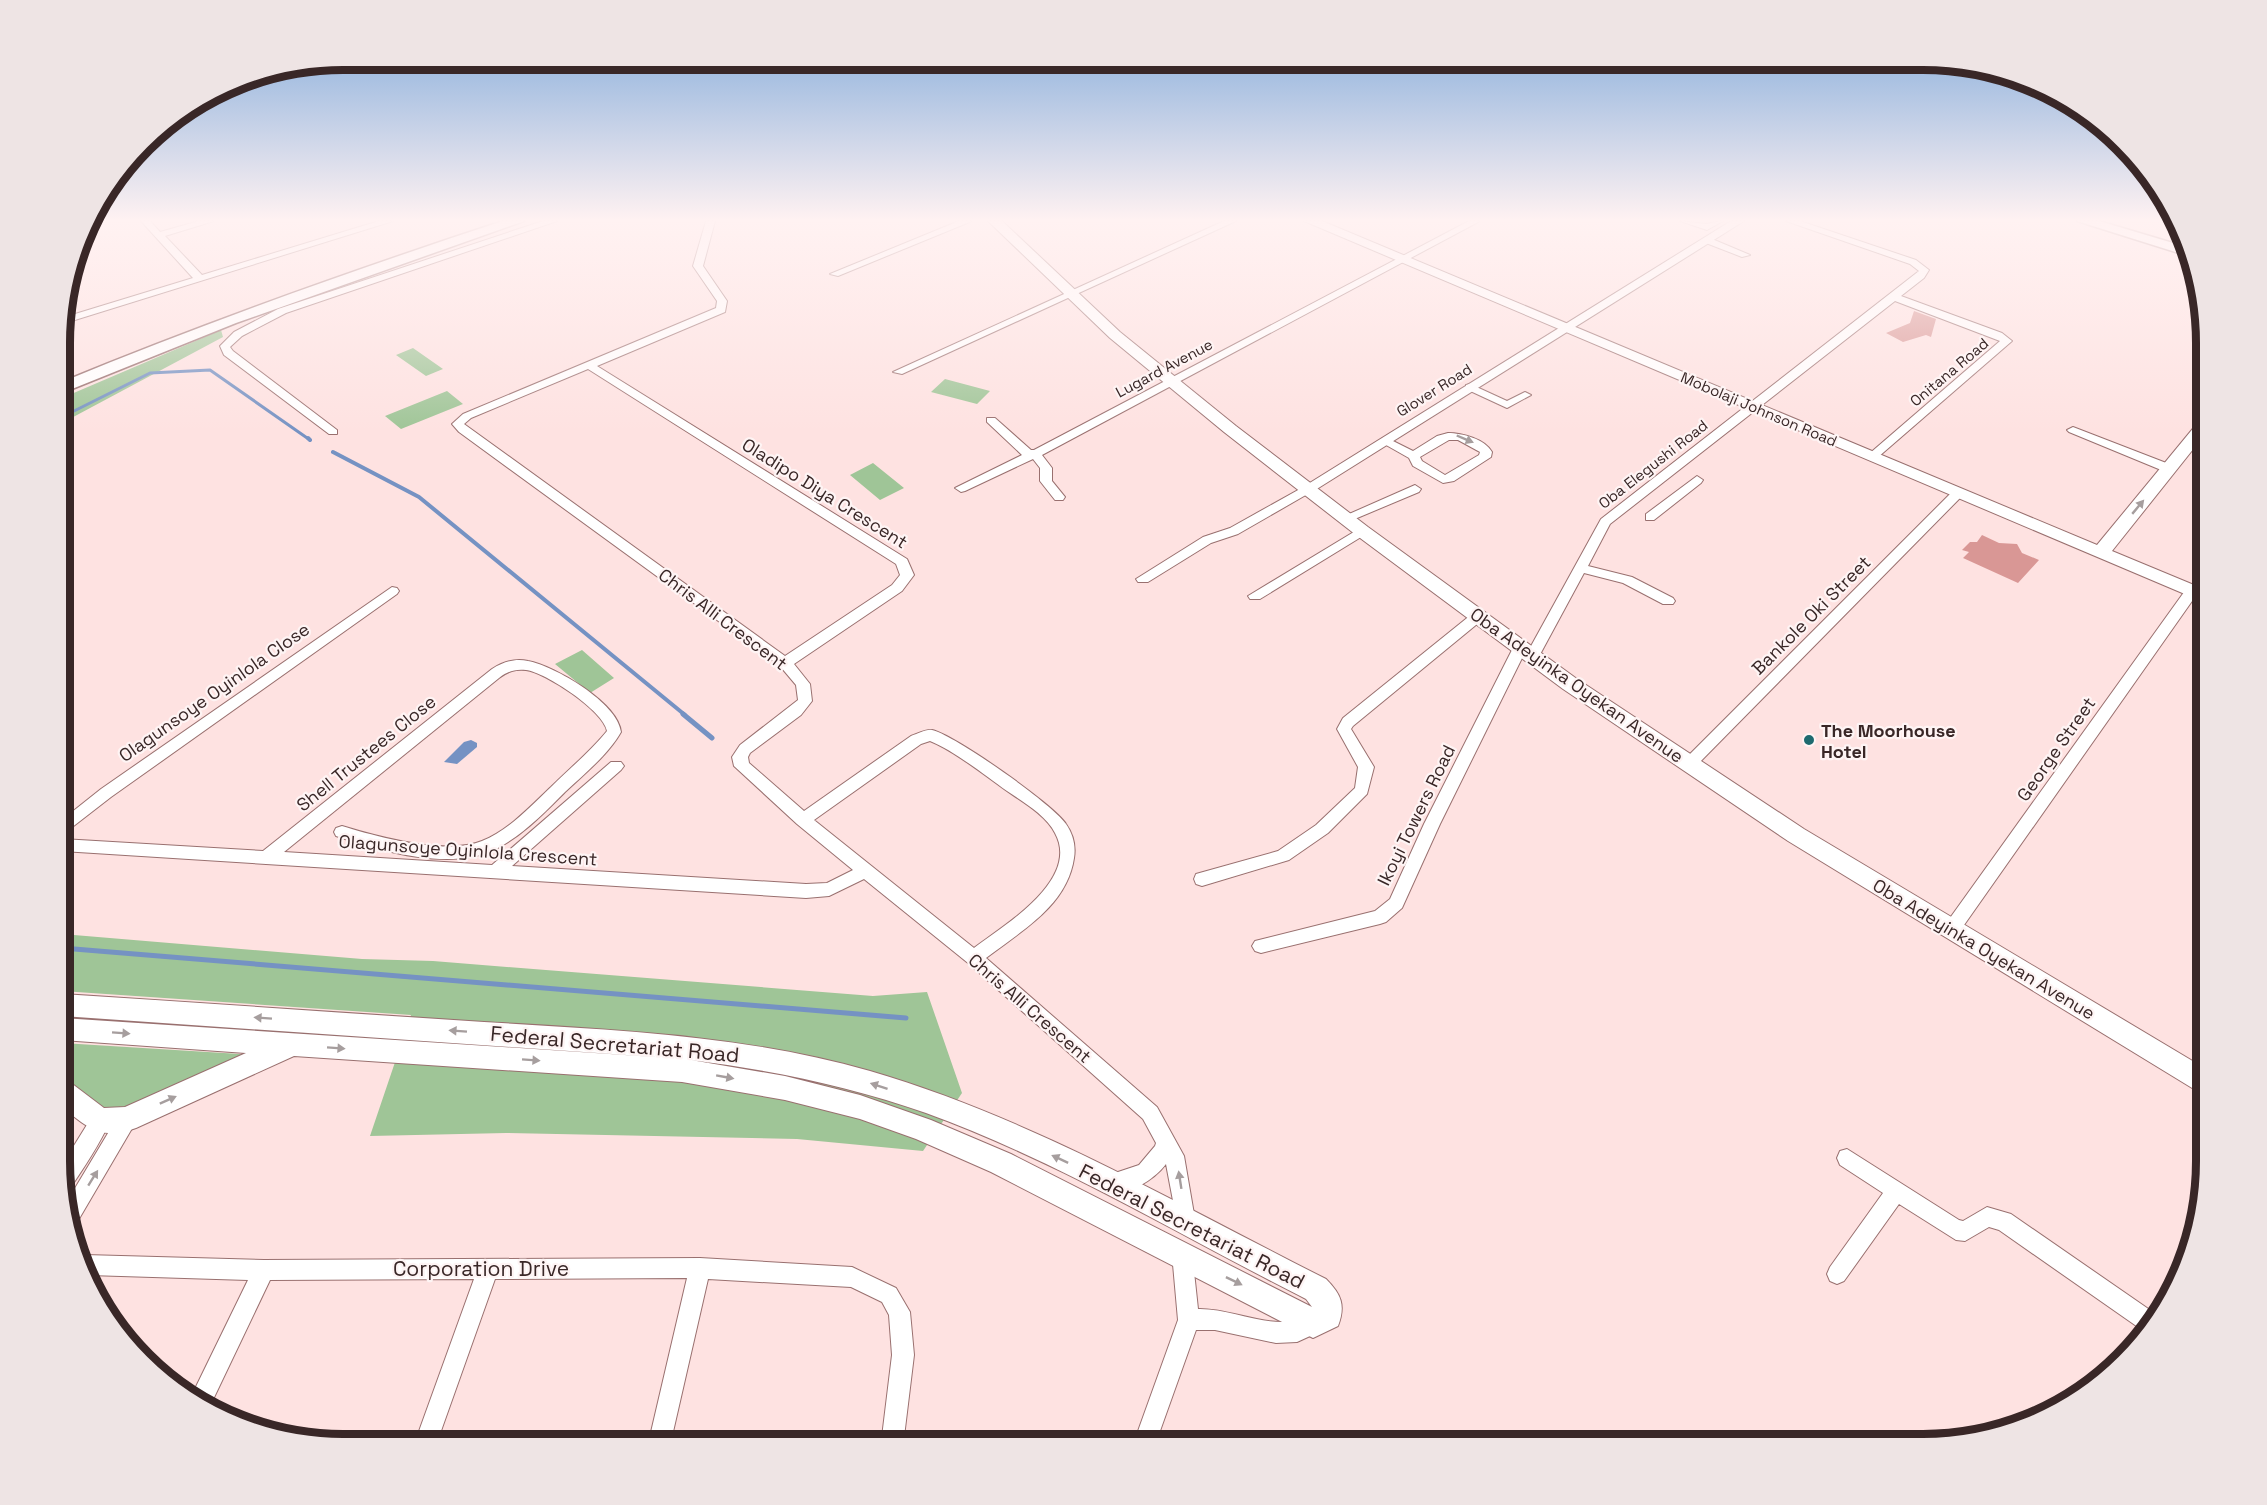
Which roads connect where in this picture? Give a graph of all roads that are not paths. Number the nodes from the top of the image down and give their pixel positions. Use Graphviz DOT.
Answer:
graph roads {
  1 [pos="160,291"];
  2 [pos="290,291"];
  3 [pos="307,291"];
  4 [pos="342,291"];
  5 [pos="715,291"];
  6 [pos="1072,291"];
  7 [pos="1343,291"];
  8 [pos="1479,291"];
  9 [pos="1627,291"];
  10 [pos="1901,291"];
  11 [pos="1068,293"];
  12 [pos="1894,297"];
  13 [pos="72,318"];
  14 [pos="1565,329"];
  15 [pos="589,365"];
  16 [pos="898,372"];
  17 [pos="70,377"];
  18 [pos="1173,380"];
  19 [pos="70,385"];
  20 [pos="1470,387"];
  21 [pos="1525,395"];
  22 [pos="1754,406"];
  23 [pos="991,420"];
  24 [pos="2073,430"];
  25 [pos="333,432"];
  26 [pos="2196,436"];
  27 [pos="1385,441"];
  28 [pos="1031,454"];
  29 [pos="1413,456"];
  30 [pos="1873,456"];
  31 [pos="2170,469"];
  32 [pos="1696,480"];
  33 [pos="1649,486"];
  34 [pos="961,488"];
  35 [pos="1307,489"];
  36 [pos="1415,489"];
  37 [pos="1958,493"];
  38 [pos="1059,497"];
  39 [pos="1674,498"];
  40 [pos="1650,517"];
  41 [pos="1346,518"];
  42 [pos="1362,531"];
  43 [pos="2101,552"];
  44 [pos="1579,568"];
  45 [pos="1143,579"];
  46 [pos="392,591"];
  47 [pos="2196,593"];
  48 [pos="1255,596"];
  49 [pos="2196,598"];
  50 [pos="1668,601"];
  51 [pos="1477,617"];
  52 [pos="1526,652"];
  53 [pos="785,663"];
  54 [pos="1690,763"];
  55 [pos="616,766"];
  56 [pos="803,820"];
  57 [pos="70,823"];
  58 [pos="342,832"];
  59 [pos="70,845"];
  60 [pos="267,857"];
  61 [pos="867,870"];
  62 [pos="495,872"];
  63 [pos="1202,879"];
  64 [pos="1951,930"];
  65 [pos="1261,946"];
  66 [pos="974,958"];
  67 [pos="70,1006"];
  68 [pos="70,1030"];
  69 [pos="290,1045"];
  70 [pos="2196,1077"];
  71 [pos="70,1097"];
  72 [pos="127,1119"];
  73 [pos="100,1120"];
  74 [pos="1166,1143"];
  75 [pos="1847,1158"];
  76 [pos="70,1170"];
  77 [pos="1113,1183"];
  78 [pos="1897,1191"];
  79 [pos="75,1207"];
  80 [pos="1185,1220"];
  81 [pos="1182,1253"];
  82 [pos="91,1265"];
  83 [pos="489,1268"];
  84 [pos="700,1268"];
  85 [pos="264,1270"];
  86 [pos="1837,1274"];
  87 [pos="1189,1320"];
  88 [pos="2146,1320"];
  89 [pos="1313,1323"];
  90 [pos="203,1396"];
  91 [pos="428,1434"];
  92 [pos="662,1434"];
  93 [pos="893,1434"];
  94 [pos="1148,1434"];
  1 -- 13 [label="street"];
  2 -- 17 [label="main road"];
  3 -- 19 [label="main road"];
  4 -- 25 [label="street"];
  5 -- 15 [label="street, Chris Alli Crescent"];
  6 -- 11 [label="street"];
  7 -- 18 [label="street, Lugard Avenue"];
  8 -- 14 [label="main road, Mobolaji Johnson Road"];
  9 -- 14 [label="street, Glover Road"];
  10 -- 12 [label="street, Oba Elegushi Road"];
  11 -- 16 [label="street"];
  11 -- 18 [label="main road, Oba Adeyinka Oyekan Avenue"];
  12 -- 22 [label="street, Oba Elegushi Road"];
  12 -- 30 [label="street, Onitana Road"];
  14 -- 20 [label="street, Glover Road"];
  14 -- 22 [label="main road, Mobolaji Johnson Road"];
  15 -- 53 [label="street, Oladipo Diya Crescent"];
  15 -- 53 [label="street, Chris Alli Crescent"];
  18 -- 28 [label="street, Lugard Avenue"];
  18 -- 35 [label="main road, Oba Adeyinka Oyekan Avenue"];
  20 -- 21 [label="street"];
  20 -- 27 [label="street, Glover Road"];
  22 -- 30 [label="main road, Mobolaji Johnson Road"];
  22 -- 33 [label="street, Oba Elegushi Road"];
  23 -- 28 [label="street"];
  24 -- 31 [label="street"];
  26 -- 31 [label="main road"];
  27 -- 29 [label="street"];
  27 -- 35 [label="street, Glover Road"];
  28 -- 34 [label="street, Lugard Avenue"];
  28 -- 38 [label="street"];
  29 -- 29 [label="street, one-way"];
  30 -- 37 [label="main road, Mobolaji Johnson Road"];
  43 -- 31 [label="main road, one-way"];
  32 -- 39 [label="street"];
  33 -- 39 [label="street"];
  33 -- 44 [label="street, Oba Elegushi Road"];
  35 -- 41 [label="main road, Oba Adeyinka Oyekan Avenue"];
  35 -- 45 [label="street, Glover Road"];
  36 -- 41 [label="street"];
  37 -- 43 [label="main road, Mobolaji Johnson Road"];
  37 -- 54 [label="street, Bankole Oki Street"];
  39 -- 40 [label="street"];
  41 -- 42 [label="main road, Oba Adeyinka Oyekan Avenue"];
  42 -- 48 [label="street"];
  42 -- 51 [label="main road, Oba Adeyinka Oyekan Avenue"];
  43 -- 47 [label="main road, Mobolaji Johnson Road"];
  44 -- 50 [label="street"];
  44 -- 52 [label="street, Oba Elegushi Road"];
  46 -- 57 [label="street, Olagunsoye Oyinlola Close"];
  49 -- 64 [label="street, George Street"];
  51 -- 52 [label="main road, Oba Adeyinka Oyekan Avenue"];
  51 -- 63 [label="street"];
  52 -- 54 [label="main road, Oba Adeyinka Oyekan Avenue"];
  52 -- 65 [label="street, Ikoyi Towers Road"];
  53 -- 56 [label="street, Chris Alli Crescent"];
  54 -- 64 [label="main road, Oba Adeyinka Oyekan Avenue"];
  55 -- 62 [label="street"];
  56 -- 61 [label="street, Chris Alli Crescent"];
  56 -- 66 [label="street"];
  58 -- 60 [label="street, Shell Trustees Close"];
  59 -- 60 [label="street, Olagunsoye Oyinlola Crescent"];
  60 -- 62 [label="street, Olagunsoye Oyinlola Crescent"];
  61 -- 62 [label="street, Olagunsoye Oyinlola Crescent"];
  61 -- 66 [label="street, Chris Alli Crescent"];
  64 -- 70 [label="main road, Oba Adeyinka Oyekan Avenue"];
  66 -- 74 [label="street, Chris Alli Crescent"];
  77 -- 67 [label="main road, Federal Secretariat Road, one-way"];
  68 -- 69 [label="main road, Federal Secretariat Road, one-way"];
  72 -- 69 [label="main road, one-way"];
  69 -- 81 [label="main road, Federal Secretariat Road, one-way"];
  71 -- 73 [label="main road"];
  72 -- 73 [label="main road"];
  79 -- 72 [label="street, one-way"];
  73 -- 76 [label="street"];
  74 -- 77 [label="street"];
  80 -- 74 [label="street, Chris Alli Crescent, one-way"];
  75 -- 78 [label="street"];
  77 -- 80 [label="main road, Federal Secretariat Road"];
  78 -- 86 [label="street"];
  78 -- 88 [label="street"];
  80 -- 89 [label="main road, Federal Secretariat Road"];
  81 -- 87 [label="street"];
  81 -- 89 [label="main road, Federal Secretariat Road, one-way"];
  82 -- 85 [label="street, Corporation Drive"];
  83 -- 84 [label="street, Corporation Drive"];
  83 -- 85 [label="street, Corporation Drive"];
  83 -- 91 [label="street"];
  84 -- 92 [label="street"];
  84 -- 93 [label="street, Corporation Drive"];
  85 -- 90 [label="street"];
  87 -- 89 [label="street"];
  87 -- 94 [label="street"];
}
